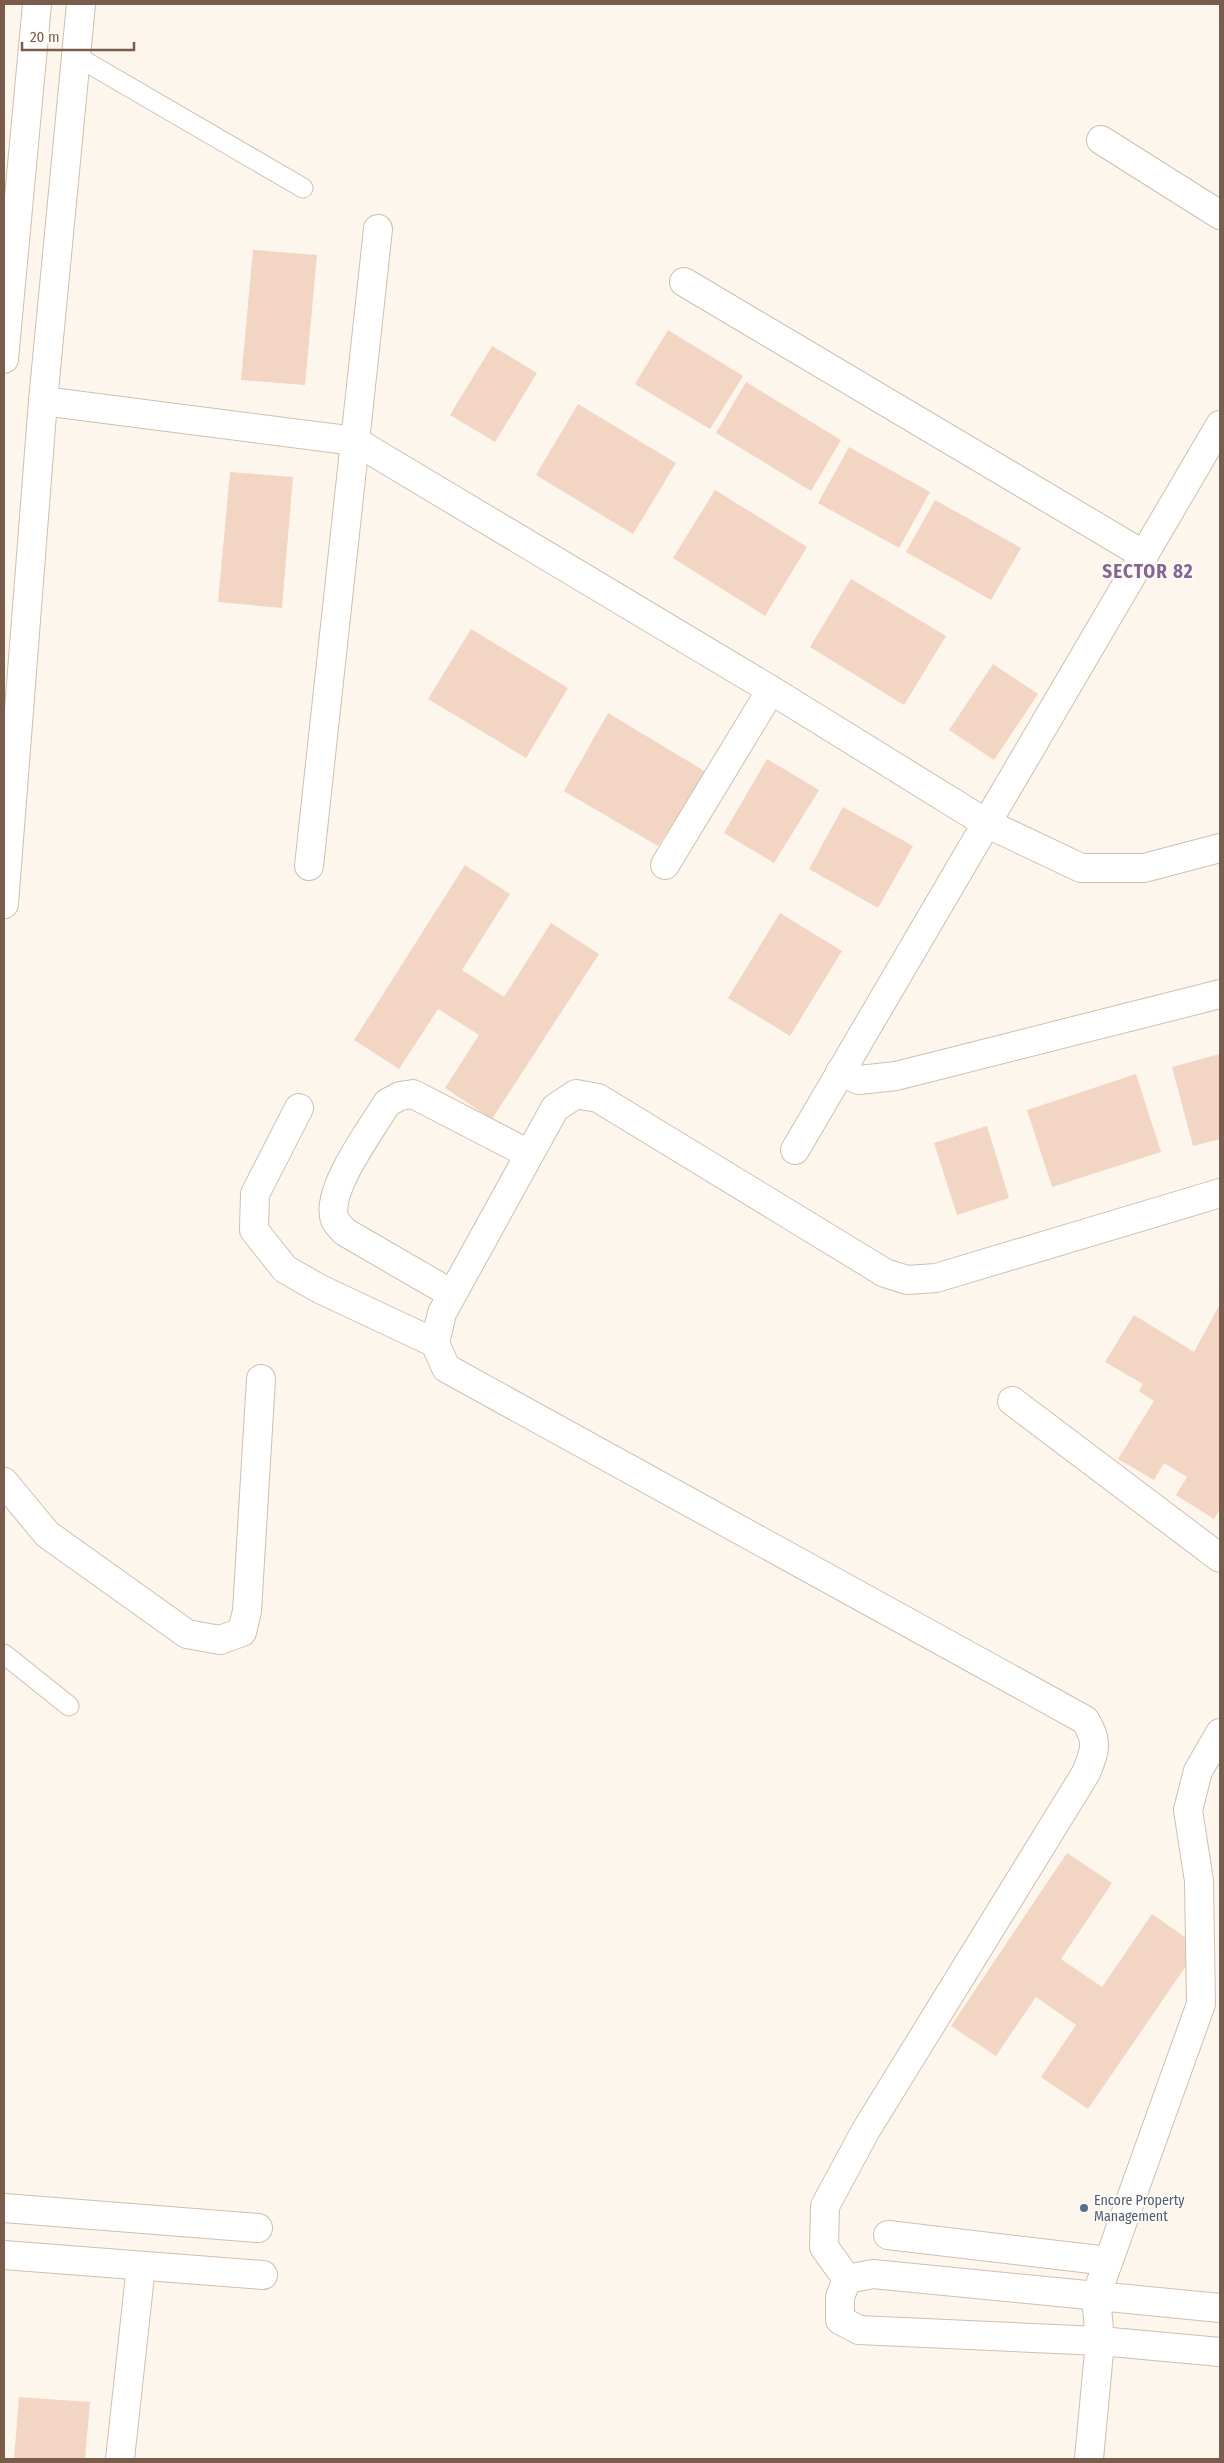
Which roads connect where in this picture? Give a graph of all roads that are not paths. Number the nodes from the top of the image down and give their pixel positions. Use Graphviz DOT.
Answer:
graph roads {
  1 [pos="37,4"];
  2 [pos="81,4"];
  3 [pos="76,56"];
  4 [pos="1101,140"];
  5 [pos="303,188"];
  6 [pos="1220,215"];
  7 [pos="378,229"];
  8 [pos="684,282"];
  9 [pos="4,359"];
  10 [pos="43,402"];
  11 [pos="1220,425"];
  12 [pos="355,441"];
  13 [pos="1144,555"];
  14 [pos="771,690"];
  15 [pos="986,823"];
  16 [pos="7,844"];
  17 [pos="1220,848"];
  18 [pos="665,864"];
  19 [pos="309,866"];
  20 [pos="4,904"];
  21 [pos="1220,994"];
  22 [pos="840,1072"];
  23 [pos="299,1108"];
  24 [pos="795,1150"];
  25 [pos="529,1154"];
  26 [pos="1220,1193"];
  27 [pos="452,1294"];
  28 [pos="435,1343"];
  29 [pos="260,1379"];
  30 [pos="1012,1401"];
  31 [pos="4,1482"];
  32 [pos="1220,1558"];
  33 [pos="4,1654"];
  34 [pos="69,1706"];
  35 [pos="1220,1733"];
  36 [pos="4,2208"];
  37 [pos="258,2228"];
  38 [pos="888,2235"];
  39 [pos="4,2255"];
  40 [pos="1108,2261"];
  41 [pos="141,2266"];
  42 [pos="263,2275"];
  43 [pos="848,2279"];
  44 [pos="1096,2296"];
  45 [pos="1220,2308"];
  46 [pos="1100,2341"];
  47 [pos="1220,2352"];
  48 [pos="120,2459"];
  49 [pos="1089,2459"];
  1 -- 9 [label="street"];
  2 -- 3 [label="street"];
  3 -- 5 [label="lane"];
  3 -- 10 [label="street"];
  4 -- 6 [label="street"];
  7 -- 12 [label="street"];
  8 -- 13 [label="street"];
  10 -- 12 [label="street"];
  10 -- 16 [label="street"];
  11 -- 13 [label="street"];
  12 -- 14 [label="street"];
  12 -- 19 [label="street"];
  13 -- 15 [label="street"];
  14 -- 15 [label="street"];
  14 -- 18 [label="street"];
  15 -- 17 [label="street"];
  15 -- 22 [label="street"];
  16 -- 20 [label="street"];
  21 -- 22 [label="street"];
  22 -- 24 [label="street"];
  23 -- 28 [label="street"];
  25 -- 26 [label="street"];
  25 -- 27 [label="street"];
  25 -- 27 [label="street"];
  27 -- 28 [label="street"];
  28 -- 43 [label="street"];
  29 -- 31 [label="street"];
  30 -- 32 [label="street"];
  33 -- 34 [label="lane"];
  35 -- 40 [label="street"];
  36 -- 37 [label="street"];
  38 -- 40 [label="street"];
  39 -- 41 [label="street"];
  40 -- 44 [label="street"];
  41 -- 42 [label="street"];
  41 -- 48 [label="street"];
  43 -- 44 [label="street"];
  43 -- 46 [label="street"];
  44 -- 45 [label="street"];
  44 -- 46 [label="street"];
  46 -- 47 [label="street"];
  46 -- 49 [label="street"];
}
